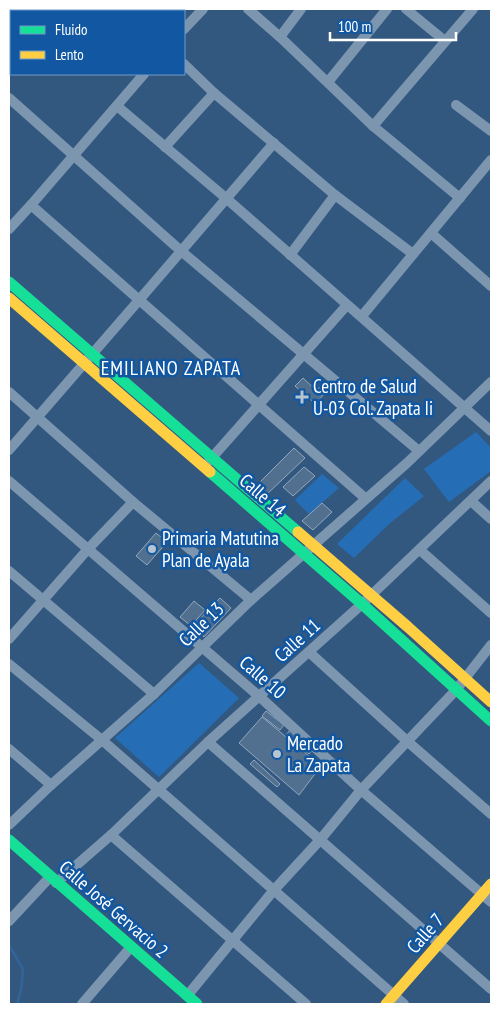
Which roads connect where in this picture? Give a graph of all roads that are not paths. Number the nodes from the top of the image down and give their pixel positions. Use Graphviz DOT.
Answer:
graph roads {
  1 [pos="202,9"];
  2 [pos="248,9"];
  3 [pos="301,9"];
  4 [pos="387,9"];
  5 [pos="406,9"];
  6 [pos="473,9"];
  7 [pos="185,27"];
  8 [pos="280,37"];
  9 [pos="445,41"];
  10 [pos="185,65"];
  11 [pos="143,75"];
  12 [pos="328,82"];
  13 [pos="214,93"];
  14 [pos="9,98"];
  15 [pos="456,105"];
  16 [pos="117,106"];
  17 [pos="373,126"];
  18 [pos="491,130"];
  19 [pos="274,143"];
  20 [pos="165,147"];
  21 [pos="74,156"];
  22 [pos="491,160"];
  23 [pos="335,195"];
  24 [pos="460,198"];
  25 [pos="227,199"];
  26 [pos="32,205"];
  27 [pos="9,229"];
  28 [pos="431,233"];
  29 [pos="181,251"];
  30 [pos="413,254"];
  31 [pos="290,255"];
  32 [pos="9,282"];
  33 [pos="491,286"];
  34 [pos="9,298"];
  35 [pos="141,300"];
  36 [pos="347,305"];
  37 [pos="362,316"];
  38 [pos="304,354"];
  39 [pos="87,359"];
  40 [pos="491,382"];
  41 [pos="9,392"];
  42 [pos="259,406"];
  43 [pos="465,408"];
  44 [pos="37,418"];
  45 [pos="491,431"];
  46 [pos="9,450"];
  47 [pos="419,451"];
  48 [pos="208,462"];
  49 [pos="9,481"];
  50 [pos="491,481"];
  51 [pos="366,498"];
  52 [pos="471,501"];
  53 [pos="133,502"];
  54 [pos="491,519"];
  55 [pos="308,549"];
  56 [pos="88,550"];
  57 [pos="420,550"];
  58 [pos="9,571"];
  59 [pos="251,600"];
  60 [pos="366,600"];
  61 [pos="44,602"];
  62 [pos="491,613"];
  63 [pos="9,639"];
  64 [pos="491,645"];
  65 [pos="202,648"];
  66 [pos="309,652"];
  67 [pos="9,664"];
  68 [pos="464,679"];
  69 [pos="456,690"];
  70 [pos="154,694"];
  71 [pos="260,697"];
  72 [pos="491,702"];
  73 [pos="491,721"];
  74 [pos="102,740"];
  75 [pos="407,741"];
  76 [pos="208,742"];
  77 [pos="9,750"];
  78 [pos="51,785"];
  79 [pos="158,790"];
  80 [pos="361,790"];
  81 [pos="491,814"];
  82 [pos="9,825"];
  83 [pos="111,835"];
  84 [pos="9,840"];
  85 [pos="320,840"];
  86 [pos="53,880"];
  87 [pos="491,884"];
  88 [pos="274,890"];
  89 [pos="487,898"];
  90 [pos="9,921"];
  91 [pos="232,940"];
  92 [pos="439,943"];
  93 [pos="131,947"];
  94 [pos="491,989"];
  95 [pos="187,996"];
  96 [pos="390,1000"];
  97 [pos="82,1004"];
  98 [pos="197,1004"];
  99 [pos="306,1004"];
  100 [pos="404,1004"];
  1 -- 7 [label="street"];
  2 -- 8 [label="street"];
  3 -- 8 [label="street"];
  4 -- 12 [label="street"];
  5 -- 9 [label="street"];
  6 -- 9 [label="street"];
  8 -- 12 [label="street"];
  9 -- 17 [label="street"];
  10 -- 13 [label="street"];
  11 -- 16 [label="street"];
  12 -- 17 [label="street"];
  13 -- 19 [label="street"];
  13 -- 20 [label="street"];
  14 -- 21 [label="street"];
  15 -- 18 [label="street"];
  16 -- 20 [label="street"];
  16 -- 21 [label="street"];
  17 -- 24 [label="street"];
  19 -- 23 [label="street"];
  19 -- 25 [label="street"];
  20 -- 25 [label="street"];
  21 -- 26 [label="street"];
  21 -- 29 [label="street"];
  22 -- 24 [label="street"];
  23 -- 30 [label="street"];
  23 -- 31 [label="street"];
  24 -- 28 [label="street"];
  25 -- 29 [label="street"];
  25 -- 31 [label="street"];
  26 -- 27 [label="street"];
  26 -- 35 [label="street"];
  28 -- 30 [label="street"];
  28 -- 33 [label="street"];
  29 -- 35 [label="street"];
  29 -- 38 [label="street"];
  30 -- 37 [label="street"];
  31 -- 36 [label="street"];
  32 -- 39 [label="main road, Calle 14"];
  34 -- 39 [label="main road, Calle 14"];
  35 -- 39 [label="street"];
  35 -- 42 [label="street"];
  36 -- 37 [label="street"];
  36 -- 38 [label="street"];
  37 -- 43 [label="street"];
  38 -- 42 [label="street"];
  38 -- 47 [label="street"];
  39 -- 44 [label="street"];
  39 -- 48 [label="main road, Calle 14"];
  40 -- 43 [label="street, Calle 13"];
  41 -- 44 [label="street"];
  42 -- 48 [label="street"];
  42 -- 51 [label="street"];
  43 -- 45 [label="street"];
  43 -- 47 [label="street, Calle 13"];
  44 -- 46 [label="street"];
  44 -- 53 [label="street"];
  47 -- 51 [label="street, Calle 13"];
  48 -- 55 [label="main road, Calle 14"];
  49 -- 56 [label="street, Calle 10"];
  50 -- 52 [label="street, Calle 11"];
  51 -- 55 [label="street, Calle 13"];
  52 -- 54 [label="street"];
  52 -- 57 [label="street, Calle 11"];
  53 -- 56 [label="street"];
  53 -- 59 [label="street"];
  55 -- 59 [label="street, Calle 13"];
  55 -- 60 [label="main road, Calle 14"];
  56 -- 61 [label="street"];
  56 -- 65 [label="street, Calle 10"];
  57 -- 60 [label="street, Calle 11"];
  57 -- 62 [label="street"];
  58 -- 61 [label="street"];
  59 -- 65 [label="street, Calle 13"];
  60 -- 66 [label="street, Calle 11"];
  60 -- 68 [label="main road, Calle 14"];
  60 -- 69 [label="main road, Calle 14"];
  61 -- 63 [label="street"];
  61 -- 70 [label="street"];
  64 -- 68 [label="street"];
  65 -- 70 [label="street, Calle 13"];
  65 -- 71 [label="street, Calle 10"];
  66 -- 71 [label="street, Calle 11"];
  66 -- 75 [label="street"];
  67 -- 74 [label="street"];
  68 -- 69 [label="street"];
  68 -- 72 [label="main road, Calle 14"];
  69 -- 73 [label="main road, Calle 14"];
  69 -- 75 [label="street"];
  70 -- 74 [label="street, Calle 13"];
  71 -- 76 [label="street, Calle 11"];
  71 -- 80 [label="street, Calle 10"];
  74 -- 78 [label="street, Calle 13"];
  74 -- 79 [label="street"];
  75 -- 80 [label="street"];
  75 -- 81 [label="street"];
  76 -- 79 [label="street, Calle 11"];
  76 -- 85 [label="street"];
  77 -- 78 [label="street"];
  78 -- 82 [label="street, Calle 13"];
  79 -- 83 [label="street, Calle 11"];
  79 -- 88 [label="street"];
  80 -- 85 [label="street"];
  80 -- 89 [label="street, Calle 10"];
  83 -- 86 [label="street, Calle 11"];
  83 -- 91 [label="street"];
  84 -- 86 [label="main road, Calle José Gervacio 2"];
  85 -- 88 [label="street"];
  85 -- 92 [label="street"];
  86 -- 90 [label="street, Calle 11"];
  86 -- 93 [label="main road, Calle José Gervacio 2"];
  87 -- 89 [label="main road, Calle 7"];
  88 -- 91 [label="street"];
  88 -- 96 [label="street"];
  89 -- 92 [label="main road, Calle 7"];
  91 -- 95 [label="street"];
  91 -- 99 [label="street"];
  92 -- 94 [label="street"];
  92 -- 96 [label="main road, Calle 7"];
  93 -- 95 [label="main road, Calle José Gervacio 2"];
  93 -- 97 [label="street"];
  95 -- 98 [label="main road, Calle José Gervacio 2"];
  96 -- 100 [label="street"];
}
